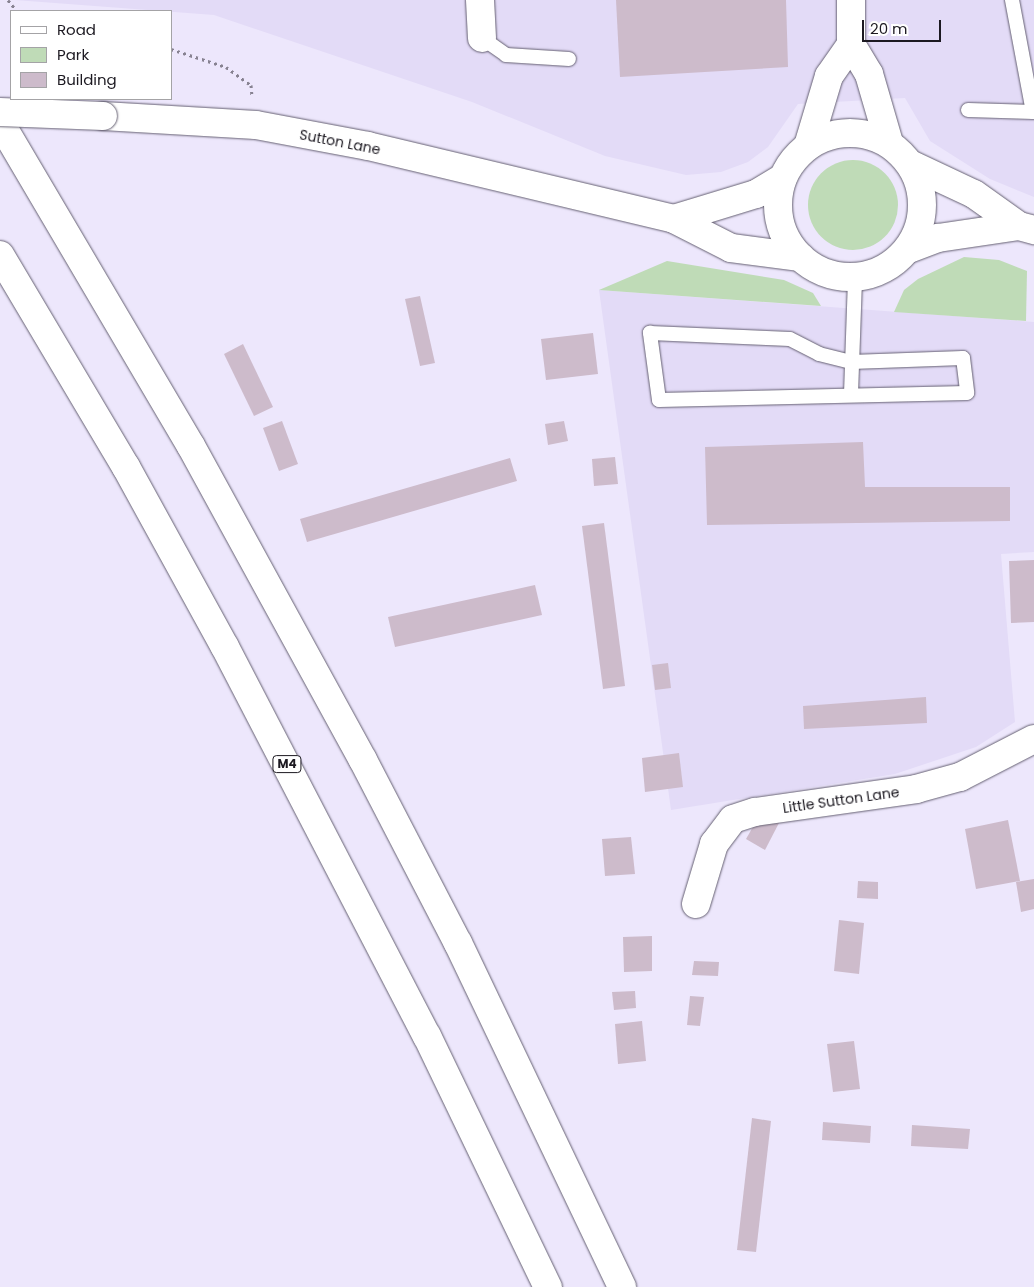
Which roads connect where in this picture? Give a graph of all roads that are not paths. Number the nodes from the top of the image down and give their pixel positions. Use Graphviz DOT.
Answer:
graph roads {
  1 [pos="480,0"];
  2 [pos="851,0"];
  3 [pos="1012,0"];
  4 [pos="482,38"];
  5 [pos="851,44"];
  6 [pos="569,59"];
  7 [pos="0,108"];
  8 [pos="968,110"];
  9 [pos="0,112"];
  10 [pos="1034,112"];
  11 [pos="0,122"];
  12 [pos="889,143"];
  13 [pos="808,146"];
  14 [pos="25,160"];
  15 [pos="912,165"];
  16 [pos="783,178"];
  17 [pos="674,219"];
  18 [pos="1026,228"];
  19 [pos="908,249"];
  20 [pos="0,255"];
  21 [pos="800,257"];
  22 [pos="855,278"];
  23 [pos="851,362"];
  24 [pos="851,394"];
  25 [pos="1034,739"];
  26 [pos="696,904"];
  27 [pos="548,1287"];
  28 [pos="622,1287"];
  1 -- 4 [label="main road"];
  2 -- 5 [label="main road"];
  3 -- 10 [label="lane"];
  4 -- 6 [label="lane"];
  5 -- 12 [label="main road"];
  5 -- 13 [label="main road"];
  7 -- 14 [label="main road"];
  8 -- 10 [label="lane"];
  9 -- 17 [label="main road, Sutton Lane, bridge"];
  11 -- 14 [label="main road"];
  12 -- 13 [label="main road"];
  12 -- 15 [label="main road"];
  13 -- 16 [label="main road"];
  14 -- 28 [label="main road"];
  15 -- 18 [label="main road"];
  15 -- 19 [label="main road"];
  16 -- 17 [label="main road"];
  16 -- 21 [label="main road"];
  17 -- 21 [label="main road, Sutton Lane"];
  18 -- 19 [label="main road"];
  19 -- 22 [label="main road"];
  20 -- 27 [label="main road, M4"];
  21 -- 22 [label="main road"];
  22 -- 23 [label="lane"];
  23 -- 24 [label="lane"];
  23 -- 24 [label="lane"];
  23 -- 24 [label="lane"];
  25 -- 26 [label="main road, Little Sutton Lane"];
}
